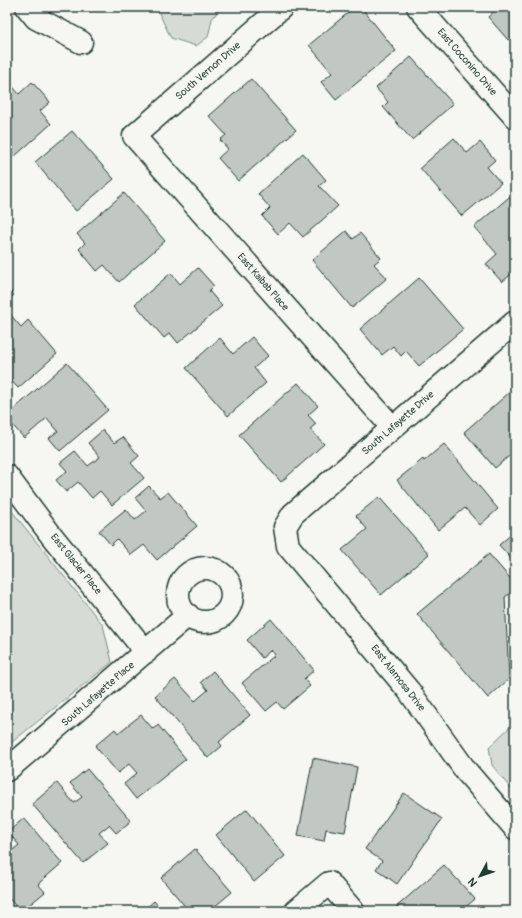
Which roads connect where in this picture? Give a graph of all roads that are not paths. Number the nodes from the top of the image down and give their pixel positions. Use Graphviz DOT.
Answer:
graph roads {
  1 [pos="26,7"];
  2 [pos="282,7"];
  3 [pos="418,7"];
  4 [pos="81,42"];
  5 [pos="515,117"];
  6 [pos="134,136"];
  7 [pos="515,322"];
  8 [pos="392,428"];
  9 [pos="7,476"];
  10 [pos="285,527"];
  11 [pos="188,615"];
  12 [pos="146,652"];
  13 [pos="7,770"];
  14 [pos="515,828"];
  15 [pos="296,911"];
  16 [pos="353,911"];
  1 -- 4 [label="street"];
  2 -- 6 [label="street, South Vernon Drive"];
  3 -- 5 [label="street, East Coconino Drive"];
  6 -- 8 [label="street, East Kaibab Place"];
  7 -- 8 [label="street, South Lafayette Drive"];
  8 -- 10 [label="street, South Lafayette Drive"];
  9 -- 12 [label="street, East Glacier Place"];
  10 -- 14 [label="street, East Alamosa Drive"];
  11 -- 12 [label="street, South Lafayette Place"];
  12 -- 13 [label="street, South Lafayette Place"];
  15 -- 16 [label="street"];
}
